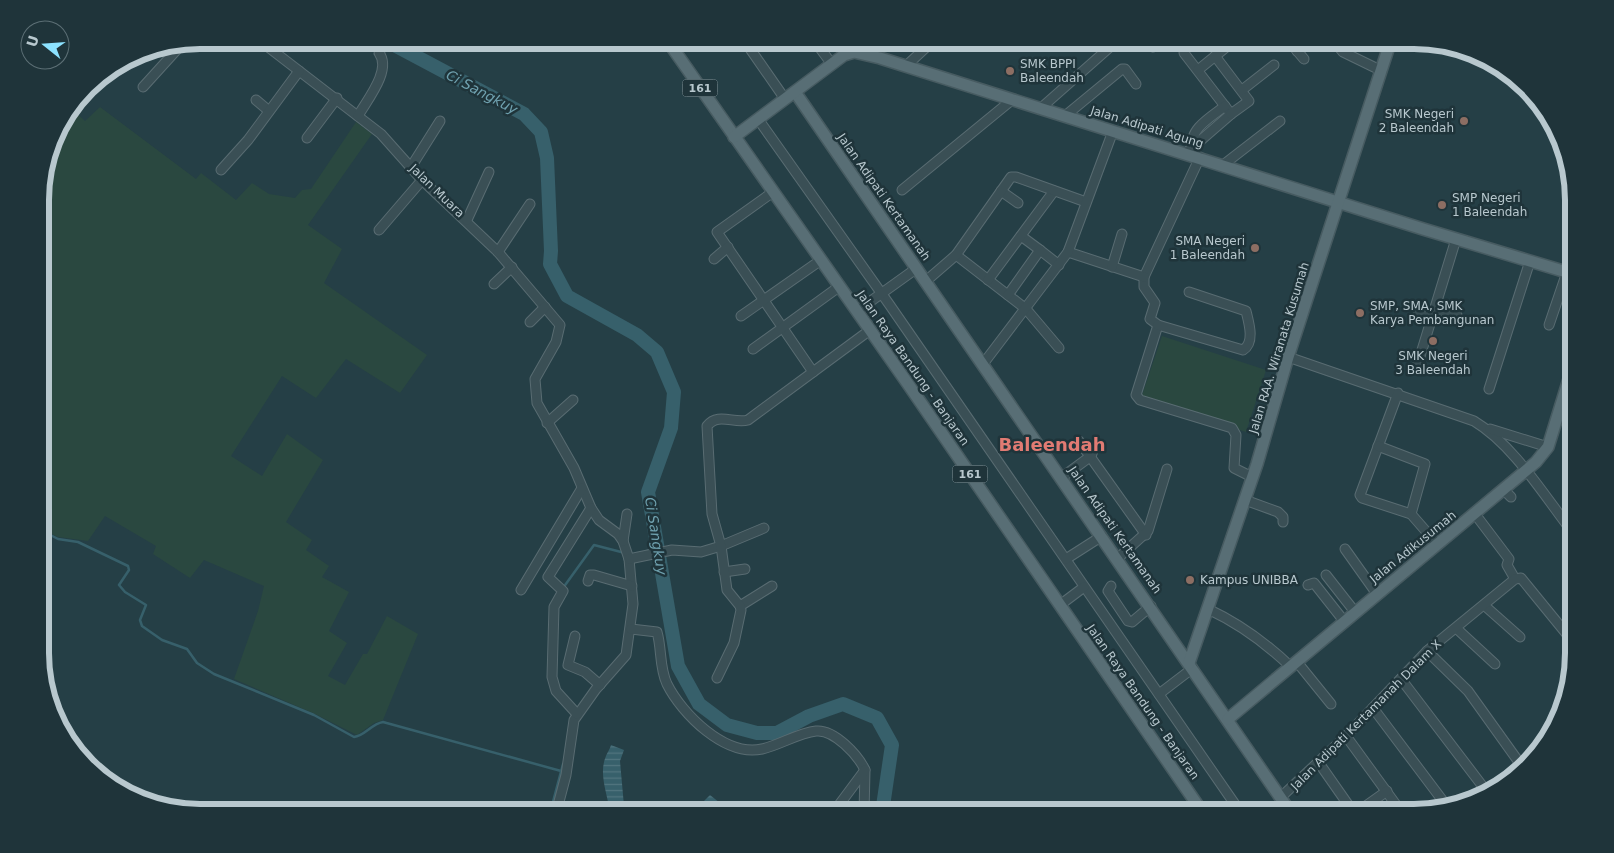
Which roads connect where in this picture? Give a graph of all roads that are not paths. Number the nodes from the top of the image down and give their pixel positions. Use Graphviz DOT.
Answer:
graph roads {
  1 [pos="271,49"];
  2 [pos="380,49"];
  3 [pos="673,49"];
  4 [pos="750,49"];
  5 [pos="821,49"];
  6 [pos="858,49"];
  7 [pos="924,49"];
  8 [pos="1108,49"];
  9 [pos="1224,49"];
  10 [pos="1299,49"];
  11 [pos="1340,49"];
  12 [pos="1388,49"];
  13 [pos="175,51"];
  14 [pos="1296,51"];
  15 [pos="854,52"];
  16 [pos="1184,53"];
  17 [pos="1215,56"];
  18 [pos="1304,59"];
  19 [pos="831,63"];
  20 [pos="1274,65"];
  21 [pos="906,66"];
  22 [pos="1198,70"];
  23 [pos="299,71"];
  24 [pos="1382,71"];
  25 [pos="1136,84"];
  26 [pos="143,87"];
  27 [pos="1242,90"];
  28 [pos="795,92"];
  29 [pos="337,98"];
  30 [pos="785,99"];
  31 [pos="1013,99"];
  32 [pos="256,100"];
  33 [pos="1225,106"];
  34 [pos="1041,108"];
  35 [pos="269,111"];
  36 [pos="1231,114"];
  37 [pos="358,116"];
  38 [pos="1065,116"];
  39 [pos="758,119"];
  40 [pos="440,121"];
  41 [pos="1280,121"];
  42 [pos="1112,131"];
  43 [pos="734,137"];
  44 [pos="307,138"];
  45 [pos="1190,149"];
  46 [pos="1200,158"];
  47 [pos="1223,165"];
  48 [pos="411,167"];
  49 [pos="221,170"];
  50 [pos="489,172"];
  51 [pos="422,180"];
  52 [pos="902,190"];
  53 [pos="1054,190"];
  54 [pos="1001,191"];
  55 [pos="773,192"];
  56 [pos="1086,202"];
  57 [pos="1339,203"];
  58 [pos="530,204"];
  59 [pos="1018,204"];
  60 [pos="467,220"];
  61 [pos="379,230"];
  62 [pos="1122,234"];
  63 [pos="1021,236"];
  64 [pos="1456,239"];
  65 [pos="728,247"];
  66 [pos="1040,250"];
  67 [pos="498,252"];
  68 [pos="1068,252"];
  69 [pos="956,255"];
  70 [pos="714,259"];
  71 [pos="821,260"];
  72 [pos="1530,261"];
  73 [pos="1059,265"];
  74 [pos="512,267"];
  75 [pos="1112,267"];
  76 [pos="917,268"];
  77 [pos="1565,272"];
  78 [pos="1144,277"];
  79 [pos="988,280"];
  80 [pos="926,281"];
  81 [pos="494,284"];
  82 [pos="1565,285"];
  83 [pos="840,286"];
  84 [pos="1189,292"];
  85 [pos="882,294"];
  86 [pos="1008,295"];
  87 [pos="765,299"];
  88 [pos="545,307"];
  89 [pos="1026,308"];
  90 [pos="857,311"];
  91 [pos="1433,313"];
  92 [pos="1418,314"];
  93 [pos="1457,315"];
  94 [pos="741,316"];
  95 [pos="530,322"];
  96 [pos="1549,325"];
  97 [pos="782,326"];
  98 [pos="1158,326"];
  99 [pos="870,330"];
  100 [pos="1059,348"];
  101 [pos="753,349"];
  102 [pos="1288,357"];
  103 [pos="1418,363"];
  104 [pos="983,364"];
  105 [pos="813,372"];
  106 [pos="1489,389"];
  107 [pos="1565,392"];
  108 [pos="1398,393"];
  109 [pos="573,400"];
  110 [pos="547,423"];
  111 [pos="1488,429"];
  112 [pos="1079,441"];
  113 [pos="1094,446"];
  114 [pos="1378,446"];
  115 [pos="1548,447"];
  116 [pos="1090,456"];
  117 [pos="1167,468"];
  118 [pos="1525,471"];
  119 [pos="1252,477"];
  120 [pos="1061,478"];
  121 [pos="582,488"];
  122 [pos="1245,500"];
  123 [pos="591,508"];
  124 [pos="627,514"];
  125 [pos="1411,514"];
  126 [pos="1475,514"];
  127 [pos="1283,522"];
  128 [pos="1565,522"];
  129 [pos="764,528"];
  130 [pos="1146,534"];
  131 [pos="1102,536"];
  132 [pos="623,541"];
  133 [pos="1438,545"];
  134 [pos="721,546"];
  135 [pos="1345,549"];
  136 [pos="1118,558"];
  137 [pos="632,559"];
  138 [pos="1066,559"];
  139 [pos="745,568"];
  140 [pos="724,572"];
  141 [pos="1326,575"];
  142 [pos="1518,579"];
  143 [pos="588,581"];
  144 [pos="1308,585"];
  145 [pos="632,586"];
  146 [pos="772,586"];
  147 [pos="1084,586"];
  148 [pos="1110,586"];
  149 [pos="521,590"];
  150 [pos="1377,594"];
  151 [pos="1060,605"];
  152 [pos="740,606"];
  153 [pos="1151,606"];
  154 [pos="1485,606"];
  155 [pos="1208,609"];
  156 [pos="1355,612"];
  157 [pos="1344,621"];
  158 [pos="1456,628"];
  159 [pos="631,629"];
  160 [pos="1565,634"];
  161 [pos="574,636"];
  162 [pos="1520,637"];
  163 [pos="1427,651"];
  164 [pos="1294,664"];
  165 [pos="1495,664"];
  166 [pos="1191,665"];
  167 [pos="717,678"];
  168 [pos="1401,679"];
  169 [pos="600,685"];
  170 [pos="1159,694"];
  171 [pos="1330,704"];
  172 [pos="1373,708"];
  173 [pos="577,714"];
  174 [pos="1228,719"];
  175 [pos="1346,736"];
  176 [pos="1519,762"];
  177 [pos="1319,763"];
  178 [pos="865,770"];
  179 [pos="1484,787"];
  180 [pos="1387,791"];
  181 [pos="1281,798"];
  182 [pos="1443,801"];
  183 [pos="558,804"];
  184 [pos="840,804"];
  185 [pos="864,804"];
  186 [pos="1197,804"];
  187 [pos="1235,804"];
  188 [pos="1285,804"];
  189 [pos="1349,804"];
  190 [pos="1368,804"];
  191 [pos="1396,804"];
  1 -- 23 [label="street, Jalan Muara"];
  2 -- 37 [label="street"];
  3 -- 43 [label="main road, Jalan Raya Bandung - Banjaran / 161"];
  4 -- 30 [label="street"];
  5 -- 19 [label="street"];
  6 -- 15 [label="street"];
  7 -- 21 [label="street"];
  8 -- 34 [label="street"];
  9 -- 17 [label="street"];
  10 -- 14 [label="street"];
  11 -- 24 [label="street"];
  12 -- 24 [label="main road, Jalan RAA. Wiranata Kusumah"];
  13 -- 26 [label="street"];
  14 -- 18 [label="street"];
  15 -- 19 [label="main road"];
  15 -- 21 [label="main road, Jalan Adipati Agung"];
  16 -- 22 [label="street"];
  17 -- 22 [label="street"];
  17 -- 27 [label="street"];
  19 -- 28 [label="main road"];
  20 -- 27 [label="street"];
  21 -- 31 [label="main road, Jalan Adipati Agung"];
  22 -- 33 [label="street"];
  23 -- 29 [label="street, Jalan Muara"];
  23 -- 35 [label="street"];
  24 -- 57 [label="main road, Jalan RAA. Wiranata Kusumah"];
  25 -- 38 [label="street"];
  27 -- 36 [label="street"];
  28 -- 30 [label="main road"];
  28 -- 76 [label="main road, Jalan Adipati Kertamanah"];
  29 -- 37 [label="street, Jalan Muara"];
  29 -- 44 [label="street"];
  30 -- 39 [label="main road"];
  31 -- 34 [label="main road, Jalan Adipati Agung"];
  31 -- 52 [label="street"];
  32 -- 35 [label="street"];
  33 -- 36 [label="street"];
  33 -- 45 [label="street"];
  34 -- 38 [label="main road, Jalan Adipati Agung"];
  35 -- 49 [label="street"];
  36 -- 45 [label="street"];
  37 -- 48 [label="street, Jalan Muara"];
  38 -- 42 [label="main road, Jalan Adipati Agung"];
  39 -- 43 [label="main road"];
  39 -- 85 [label="street"];
  40 -- 48 [label="street"];
  41 -- 47 [label="street"];
  42 -- 45 [label="main road, Jalan Adipati Agung"];
  42 -- 56 [label="street"];
  43 -- 55 [label="main road, Jalan Raya Bandung - Banjaran / 161"];
  45 -- 46 [label="main road, Jalan Adipati Agung"];
  46 -- 47 [label="main road, Jalan Adipati Agung"];
  46 -- 78 [label="street"];
  47 -- 57 [label="main road, Jalan Adipati Agung"];
  48 -- 51 [label="street, Jalan Muara"];
  50 -- 60 [label="street"];
  51 -- 60 [label="street, Jalan Muara"];
  51 -- 61 [label="street"];
  53 -- 54 [label="street"];
  53 -- 56 [label="street"];
  53 -- 63 [label="street"];
  54 -- 59 [label="street"];
  54 -- 69 [label="street"];
  55 -- 65 [label="street"];
  55 -- 71 [label="main road, Jalan Raya Bandung - Banjaran / 161"];
  56 -- 68 [label="street"];
  57 -- 64 [label="main road, Jalan Adipati Agung"];
  57 -- 102 [label="main road, Jalan RAA. Wiranata Kusumah"];
  58 -- 67 [label="street"];
  60 -- 67 [label="street, Jalan Muara"];
  62 -- 75 [label="street"];
  63 -- 66 [label="street"];
  63 -- 79 [label="street"];
  64 -- 72 [label="main road, Jalan Adipati Agung"];
  64 -- 91 [label="street"];
  65 -- 70 [label="street"];
  65 -- 87 [label="street"];
  66 -- 73 [label="street"];
  66 -- 86 [label="street"];
  67 -- 74 [label="street, Jalan Muara"];
  68 -- 73 [label="street"];
  68 -- 75 [label="street"];
  69 -- 79 [label="street"];
  69 -- 80 [label="street"];
  71 -- 83 [label="main road, Jalan Raya Bandung - Banjaran / 161"];
  71 -- 87 [label="street"];
  72 -- 77 [label="main road, Jalan Adipati Agung"];
  72 -- 106 [label="street"];
  73 -- 89 [label="street"];
  74 -- 81 [label="street"];
  74 -- 88 [label="street, Jalan Muara"];
  75 -- 78 [label="street"];
  76 -- 80 [label="main road, Jalan Adipati Kertamanah"];
  76 -- 85 [label="street"];
  78 -- 98 [label="street"];
  79 -- 86 [label="street"];
  80 -- 104 [label="main road, Jalan Adipati Kertamanah"];
  82 -- 96 [label="street"];
  83 -- 90 [label="main road, Jalan Raya Bandung - Banjaran / 161"];
  83 -- 97 [label="street"];
  84 -- 98 [label="street"];
  85 -- 90 [label="street"];
  85 -- 138 [label="street"];
  86 -- 89 [label="street"];
  87 -- 94 [label="street"];
  87 -- 97 [label="street"];
  88 -- 95 [label="street"];
  88 -- 110 [label="street, Jalan Muara"];
  89 -- 100 [label="street"];
  89 -- 104 [label="street"];
  90 -- 99 [label="main road, Jalan Raya Bandung - Banjaran / 161"];
  91 -- 92 [label="street"];
  91 -- 93 [label="street"];
  91 -- 103 [label="street"];
  97 -- 101 [label="street"];
  97 -- 105 [label="street"];
  98 -- 119 [label="street"];
  99 -- 105 [label="street"];
  99 -- 151 [label="main road, Jalan Raya Bandung - Banjaran / 161"];
  102 -- 108 [label="street"];
  102 -- 119 [label="main road, Jalan RAA. Wiranata Kusumah"];
  104 -- 120 [label="main road, Jalan Adipati Kertamanah"];
  105 -- 134 [label="street"];
  107 -- 115 [label="main road, Jalan Adikusumah"];
  108 -- 111 [label="street"];
  108 -- 114 [label="street"];
  109 -- 110 [label="street"];
  110 -- 121 [label="street"];
  111 -- 115 [label="street"];
  111 -- 118 [label="street"];
  112 -- 116 [label="street"];
  113 -- 116 [label="street"];
  114 -- 125 [label="street"];
  114 -- 125 [label="street"];
  115 -- 118 [label="main road, Jalan Adikusumah"];
  116 -- 120 [label="street"];
  116 -- 130 [label="street"];
  117 -- 130 [label="street"];
  118 -- 126 [label="main road, Jalan Adikusumah"];
  118 -- 128 [label="street"];
  119 -- 122 [label="main road, Jalan RAA. Wiranata Kusumah"];
  120 -- 131 [label="main road, Jalan Adipati Kertamanah"];
  121 -- 123 [label="street"];
  121 -- 149 [label="street"];
  122 -- 127 [label="street"];
  122 -- 155 [label="main road, Jalan RAA. Wiranata Kusumah"];
  123 -- 132 [label="street"];
  123 -- 173 [label="street"];
  124 -- 132 [label="street"];
  125 -- 133 [label="street"];
  126 -- 133 [label="main road, Jalan Adikusumah"];
  126 -- 142 [label="street"];
  129 -- 134 [label="street"];
  130 -- 136 [label="street"];
  131 -- 136 [label="main road, Jalan Adipati Kertamanah"];
  131 -- 138 [label="street"];
  132 -- 137 [label="street"];
  133 -- 150 [label="main road, Jalan Adikusumah"];
  134 -- 137 [label="street"];
  134 -- 140 [label="street"];
  135 -- 150 [label="street"];
  136 -- 153 [label="main road, Jalan Adipati Kertamanah"];
  137 -- 145 [label="street"];
  138 -- 147 [label="street"];
  139 -- 140 [label="street"];
  140 -- 152 [label="street"];
  141 -- 156 [label="street"];
  142 -- 154 [label="street, Jalan Adipati Kertamanah Dalam X"];
  142 -- 160 [label="street"];
  143 -- 145 [label="street"];
  144 -- 157 [label="street"];
  145 -- 159 [label="street"];
  146 -- 152 [label="street"];
  147 -- 151 [label="street"];
  147 -- 170 [label="street"];
  148 -- 153 [label="street"];
  150 -- 156 [label="main road, Jalan Adikusumah"];
  151 -- 186 [label="main road, Jalan Raya Bandung - Banjaran / 161"];
  152 -- 167 [label="street"];
  153 -- 166 [label="main road, Jalan Adipati Kertamanah"];
  154 -- 158 [label="street, Jalan Adipati Kertamanah Dalam X"];
  154 -- 162 [label="street"];
  155 -- 164 [label="street"];
  155 -- 166 [label="main road, Jalan RAA. Wiranata Kusumah"];
  156 -- 157 [label="main road, Jalan Adikusumah"];
  157 -- 164 [label="main road, Jalan Adikusumah"];
  158 -- 163 [label="street, Jalan Adipati Kertamanah Dalam X"];
  158 -- 165 [label="street"];
  159 -- 169 [label="street"];
  159 -- 178 [label="street"];
  161 -- 169 [label="street"];
  163 -- 168 [label="street, Jalan Adipati Kertamanah Dalam X"];
  163 -- 176 [label="street"];
  164 -- 171 [label="street"];
  164 -- 174 [label="main road, Jalan Adikusumah"];
  166 -- 170 [label="street"];
  166 -- 174 [label="main road, Jalan Adipati Kertamanah"];
  168 -- 172 [label="street, Jalan Adipati Kertamanah Dalam X"];
  168 -- 179 [label="street"];
  169 -- 173 [label="street"];
  170 -- 187 [label="street"];
  172 -- 175 [label="street, Jalan Adipati Kertamanah Dalam X"];
  172 -- 182 [label="street"];
  173 -- 183 [label="street"];
  174 -- 181 [label="main road, Jalan Adipati Kertamanah"];
  175 -- 177 [label="street, Jalan Adipati Kertamanah Dalam X"];
  175 -- 180 [label="street"];
  177 -- 181 [label="street, Jalan Adipati Kertamanah Dalam X"];
  177 -- 189 [label="street"];
  178 -- 184 [label="street"];
  178 -- 185 [label="street"];
  180 -- 190 [label="street"];
  180 -- 191 [label="street"];
  181 -- 188 [label="main road, Jalan Adipati Kertamanah"];
}
